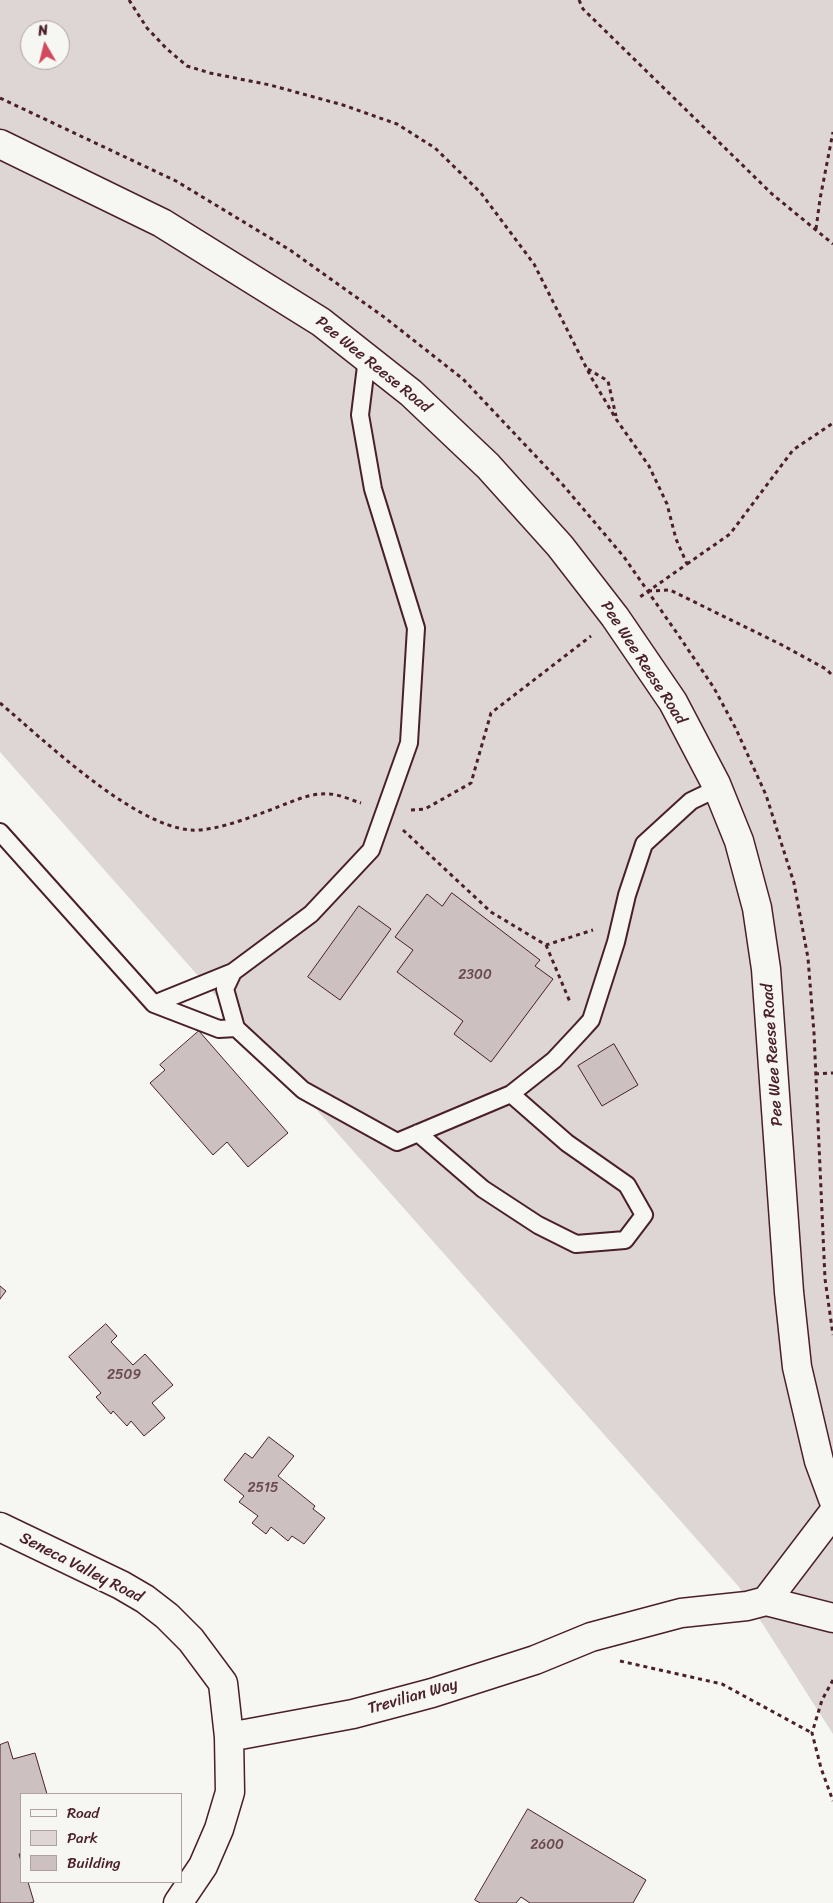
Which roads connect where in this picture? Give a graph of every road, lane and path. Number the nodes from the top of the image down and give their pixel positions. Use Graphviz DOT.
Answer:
graph roads {
  1 [pos="129,0"];
  2 [pos="579,0"];
  3 [pos="833,132"];
  4 [pos="0,144"];
  5 [pos="816,230"];
  6 [pos="833,244"];
  7 [pos="367,358"];
  8 [pos="587,368"];
  9 [pos="616,419"];
  10 [pos="833,423"];
  11 [pos="687,564"];
  12 [pos="648,591"];
  13 [pos="631,604"];
  14 [pos="594,633"];
  15 [pos="833,676"];
  16 [pos="0,703"];
  17 [pos="718,788"];
  18 [pos="385,812"];
  19 [pos="0,832"];
  20 [pos="621,921"];
  21 [pos="546,945"];
  22 [pos="233,972"];
  23 [pos="154,1004"];
  24 [pos="236,1028"];
  25 [pos="582,1030"];
  26 [pos="816,1074"];
  27 [pos="833,1074"];
  28 [pos="511,1094"];
  29 [pos="418,1133"];
  30 [pos="833,1499"];
  31 [pos="833,1513"];
  32 [pos="0,1527"];
  33 [pos="766,1601"];
  34 [pos="833,1618"];
  35 [pos="591,1637"];
  36 [pos="833,1680"];
  37 [pos="812,1733"];
  38 [pos="229,1737"];
  39 [pos="833,1801"];
  40 [pos="178,1903"];
  1 -- 8 [label="path"];
  2 -- 5 [label="path"];
  3 -- 5 [label="path"];
  4 -- 7 [label="street, Pee Wee Reese Road"];
  5 -- 6 [label="path"];
  7 -- 17 [label="street, Pee Wee Reese Road"];
  7 -- 18 [label="lane"];
  8 -- 9 [label="path"];
  8 -- 9 [label="path"];
  9 -- 11 [label="path"];
  10 -- 11 [label="path"];
  11 -- 12 [label="path"];
  12 -- 13 [label="path"];
  12 -- 15 [label="path"];
  14 -- 18 [label="path"];
  16 -- 18 [label="path"];
  17 -- 20 [label="lane"];
  17 -- 30 [label="street, Pee Wee Reese Road"];
  18 -- 21 [label="path"];
  18 -- 22 [label="lane"];
  19 -- 23 [label="lane"];
  20 -- 21 [label="path"];
  20 -- 25 [label="lane"];
  21 -- 25 [label="path"];
  22 -- 23 [label="lane"];
  22 -- 24 [label="lane"];
  23 -- 24 [label="lane"];
  24 -- 29 [label="lane"];
  25 -- 28 [label="lane"];
  26 -- 27 [label="path"];
  28 -- 29 [label="lane"];
  28 -- 29 [label="lane"];
  31 -- 33 [label="street"];
  32 -- 38 [label="street, Seneca Valley Road"];
  33 -- 34 [label="street, Trevilian Way"];
  33 -- 35 [label="street, Trevilian Way"];
  35 -- 37 [label="path"];
  35 -- 38 [label="street, Trevilian Way"];
  36 -- 37 [label="path"];
  37 -- 39 [label="path"];
  38 -- 40 [label="street"];
}
